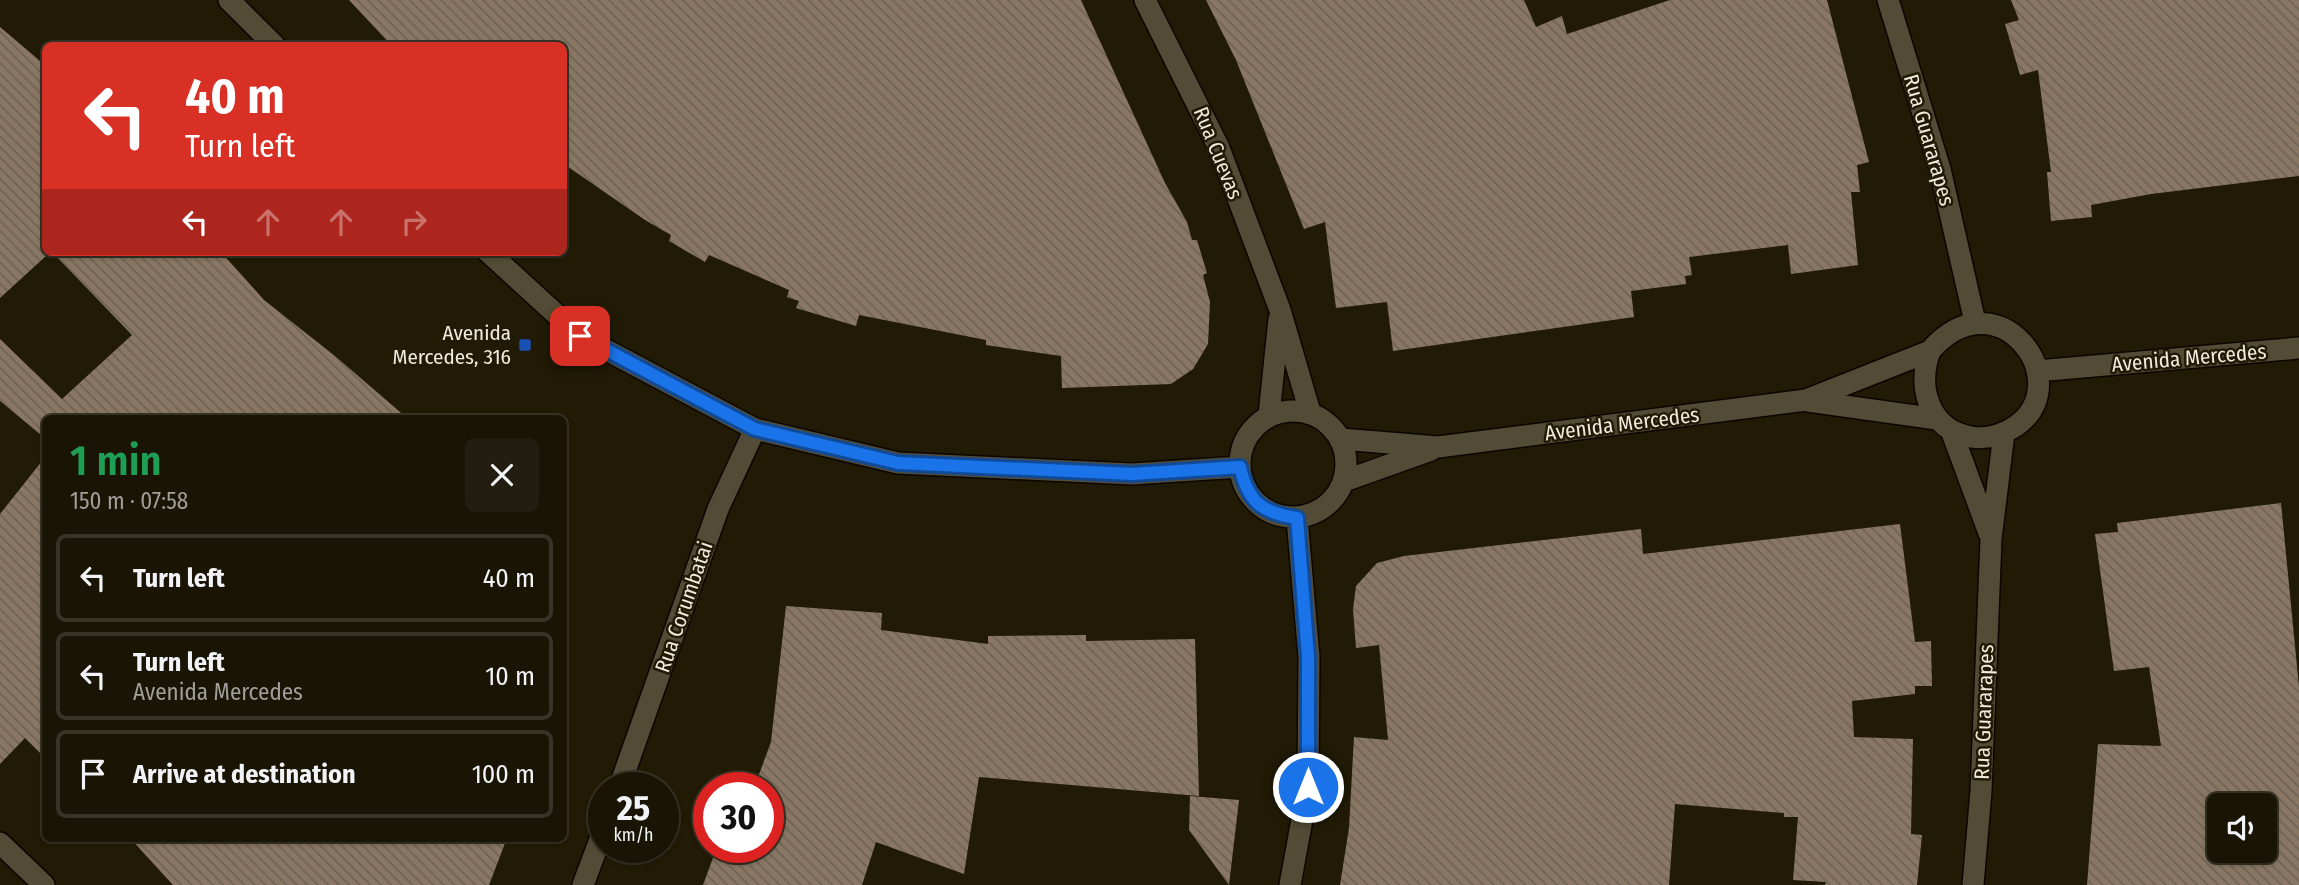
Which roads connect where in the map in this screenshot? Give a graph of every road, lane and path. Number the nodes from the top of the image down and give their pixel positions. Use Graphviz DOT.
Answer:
graph roads {
  1 [pos="229,0"];
  2 [pos="1145,0"];
  3 [pos="1888,0"];
  4 [pos="271,42"];
  5 [pos="492,256"];
  6 [pos="1280,310"];
  7 [pos="1975,322"];
  8 [pos="2299,348"];
  9 [pos="1930,351"];
  10 [pos="2037,371"];
  11 [pos="1806,400"];
  12 [pos="1310,412"];
  13 [pos="1269,415"];
  14 [pos="1944,425"];
  15 [pos="755,429"];
  16 [pos="2004,433"];
  17 [pos="1341,439"];
  18 [pos="1438,447"];
  19 [pos="1240,467"];
  20 [pos="1344,481"];
  21 [pos="1297,518"];
  22 [pos="1992,539"];
  23 [pos="625,772"];
  24 [pos="0,843"];
  25 [pos="591,863"];
  26 [pos="44,885"];
  27 [pos="583,885"];
  28 [pos="1290,885"];
  29 [pos="1973,885"];
  1 -- 4 [label="street"];
  2 -- 6 [label="street, Rua Cuevas"];
  3 -- 7 [label="street, Rua Guararapes"];
  5 -- 15 [label="street"];
  6 -- 12 [label="street, Rua Cuevas"];
  6 -- 13 [label="street, Rua Cuevas"];
  7 -- 9 [label="street"];
  7 -- 10 [label="street"];
  8 -- 10 [label="street, Avenida Mercedes"];
  9 -- 11 [label="street, Avenida Mercedes"];
  9 -- 14 [label="street"];
  10 -- 16 [label="street"];
  11 -- 14 [label="street, Avenida Mercedes"];
  11 -- 18 [label="street, Avenida Mercedes"];
  12 -- 13 [label="street"];
  12 -- 17 [label="street"];
  13 -- 19 [label="street"];
  14 -- 16 [label="street"];
  14 -- 22 [label="street, Rua Guararapes"];
  15 -- 19 [label="street"];
  15 -- 23 [label="street, Rua Corumbatai"];
  16 -- 22 [label="street, Rua Guararapes"];
  17 -- 18 [label="street, Avenida Mercedes"];
  17 -- 20 [label="street"];
  18 -- 20 [label="street, Avenida Mercedes"];
  19 -- 21 [label="street"];
  20 -- 21 [label="street"];
  21 -- 28 [label="street"];
  22 -- 29 [label="street, Rua Guararapes"];
  24 -- 26 [label="street"];
  25 -- 27 [label="street"];
}
